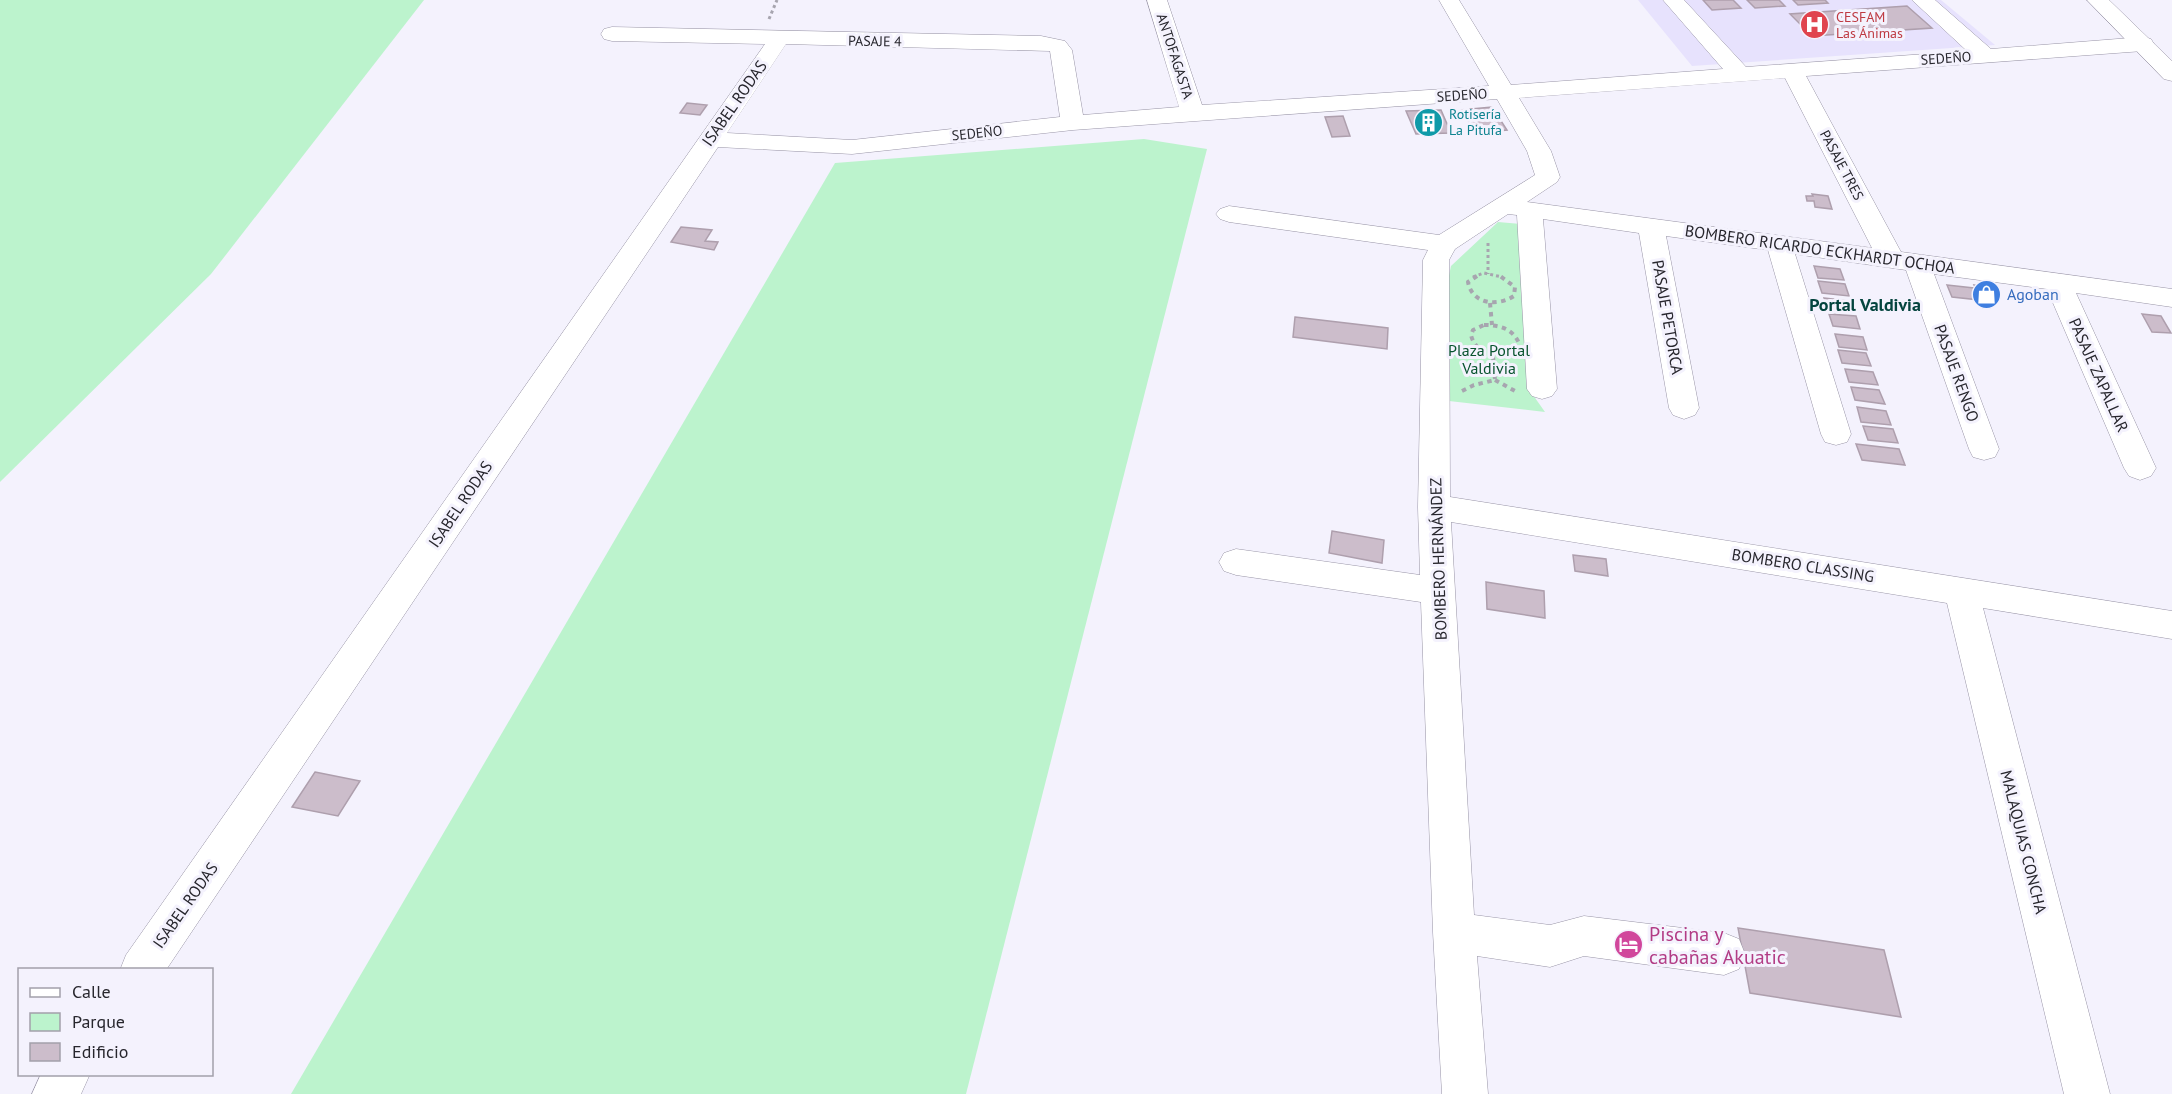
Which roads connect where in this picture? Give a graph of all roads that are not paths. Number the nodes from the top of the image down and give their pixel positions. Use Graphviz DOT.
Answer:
graph roads {
  1 [pos="1157,0"];
  2 [pos="1449,0"];
  3 [pos="1673,0"];
  4 [pos="1922,0"];
  5 [pos="2097,0"];
  6 [pos="2119,0"];
  7 [pos="612,34"];
  8 [pos="2147,38"];
  9 [pos="779,39"];
  10 [pos="2172,53"];
  11 [pos="1985,55"];
  12 [pos="1792,70"];
  13 [pos="1740,74"];
  14 [pos="2172,74"];
  15 [pos="1505,92"];
  16 [pos="1194,112"];
  17 [pos="1073,123"];
  18 [pos="709,139"];
  19 [pos="1517,208"];
  20 [pos="1229,214"];
  21 [pos="1652,226"];
  22 [pos="1444,244"];
  23 [pos="1779,244"];
  24 [pos="1904,261"];
  25 [pos="2057,282"];
  26 [pos="2172,298"];
  27 [pos="1542,389"];
  28 [pos="1684,408"];
  29 [pos="1836,434"];
  30 [pos="1984,449"];
  31 [pos="2140,468"];
  32 [pos="1434,507"];
  33 [pos="1236,562"];
  34 [pos="1961,590"];
  35 [pos="1438,591"];
  36 [pos="2172,625"];
  37 [pos="1454,932"];
  38 [pos="1724,954"];
  39 [pos="142,968"];
  40 [pos="67,1076"];
  41 [pos="55,1094"];
  42 [pos="1465,1094"];
  43 [pos="2087,1094"];
  1 -- 16 [label="main road, ANTOFAGASTA"];
  2 -- 15 [label="main road"];
  3 -- 13 [label="main road"];
  4 -- 11 [label="main road"];
  5 -- 8 [label="main road"];
  6 -- 8 [label="main road"];
  7 -- 9 [label="main road, PASAJE 4"];
  8 -- 10 [label="main road"];
  8 -- 11 [label="main road, SEDEÑO"];
  8 -- 14 [label="main road"];
  9 -- 17 [label="main road, PASAJE 4"];
  9 -- 18 [label="main road, ISABEL RODAS"];
  11 -- 12 [label="main road, SEDEÑO"];
  12 -- 13 [label="main road, SEDEÑO"];
  12 -- 24 [label="main road, PASAJE TRES"];
  13 -- 15 [label="main road, SEDEÑO"];
  15 -- 16 [label="main road, SEDEÑO"];
  15 -- 19 [label="main road"];
  16 -- 17 [label="main road, SEDEÑO"];
  17 -- 18 [label="main road, SEDEÑO"];
  18 -- 39 [label="main road, ISABEL RODAS"];
  19 -- 21 [label="main road, BOMBERO RICARDO ECKHARDT OCHOA"];
  19 -- 22 [label="main road"];
  19 -- 27 [label="main road"];
  20 -- 22 [label="main road"];
  21 -- 23 [label="main road, BOMBERO RICARDO ECKHARDT OCHOA"];
  21 -- 28 [label="main road, PASAJE PETORCA"];
  22 -- 32 [label="main road, BOMBERO HERNÁNDEZ"];
  23 -- 24 [label="main road, BOMBERO RICARDO ECKHARDT OCHOA"];
  23 -- 29 [label="main road"];
  24 -- 25 [label="main road, BOMBERO RICARDO ECKHARDT OCHOA"];
  24 -- 30 [label="main road, PASAJE RENGO"];
  25 -- 26 [label="main road, BOMBERO RICARDO ECKHARDT OCHOA"];
  25 -- 31 [label="main road, PASAJE ZAPALLAR"];
  32 -- 34 [label="main road, BOMBERO CLASSING"];
  32 -- 35 [label="main road, BOMBERO HERNÁNDEZ"];
  33 -- 35 [label="main road"];
  34 -- 36 [label="main road, BOMBERO CLASSING"];
  34 -- 43 [label="main road, MALAQUIAS CONCHA"];
  35 -- 37 [label="main road, BOMBERO HERNÁNDEZ"];
  37 -- 38 [label="main road"];
  37 -- 42 [label="main road, BOMBERO HERNÁNDEZ"];
  40 -- 41 [label="main road"];
}
